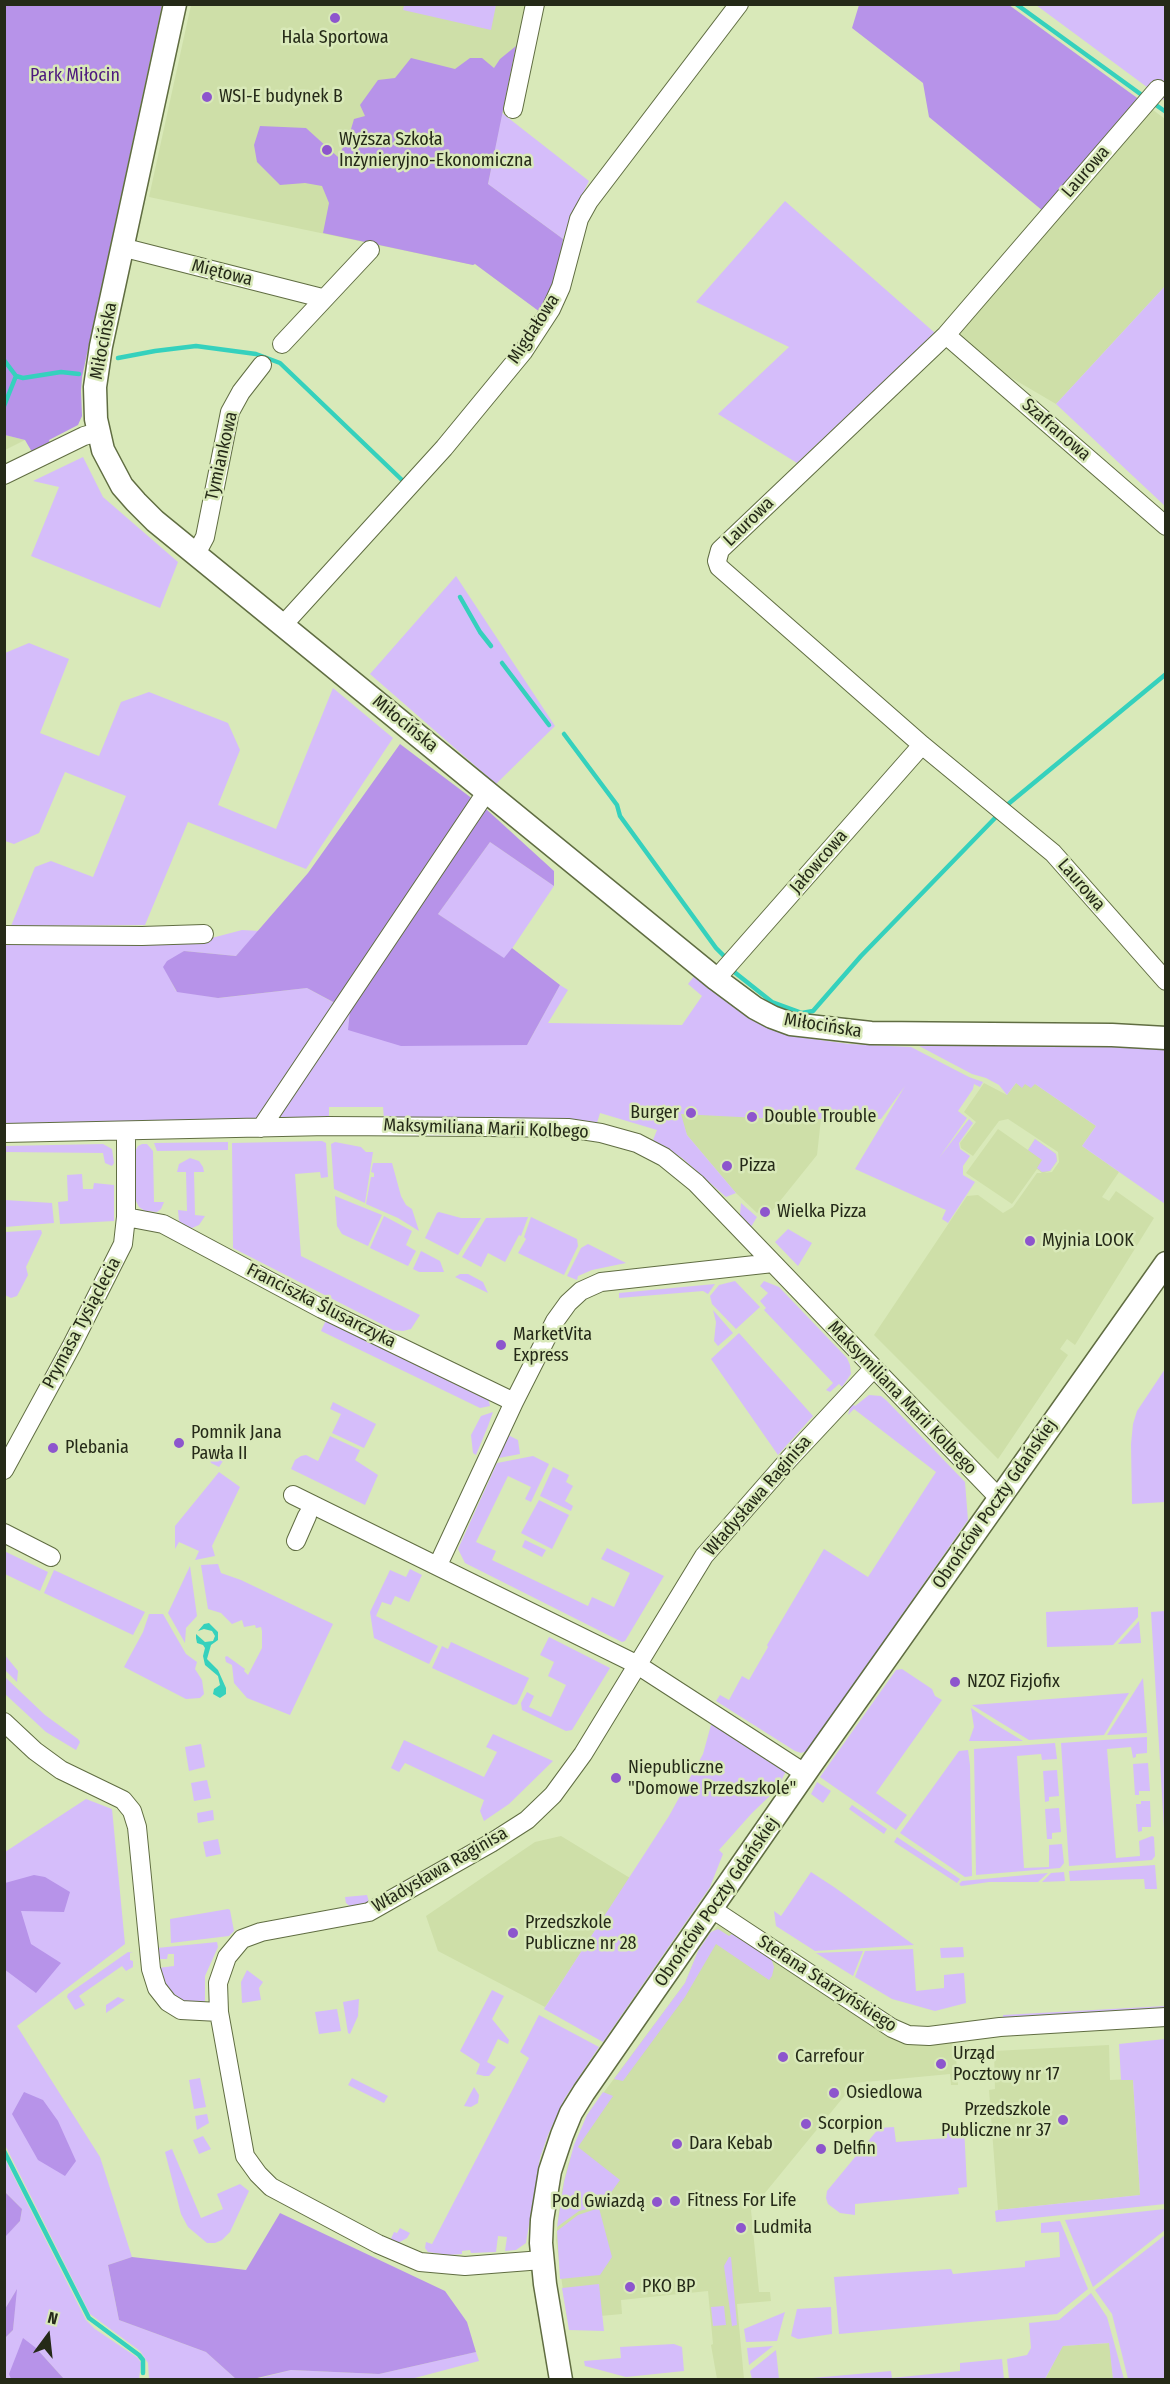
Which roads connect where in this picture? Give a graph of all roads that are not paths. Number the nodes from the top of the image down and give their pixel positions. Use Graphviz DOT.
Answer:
graph roads {
  1 [pos="175,4"];
  2 [pos="534,4"];
  3 [pos="739,4"];
  4 [pos="1158,89"];
  5 [pos="513,109"];
  6 [pos="122,249"];
  7 [pos="370,250"];
  8 [pos="322,298"];
  9 [pos="946,335"];
  10 [pos="282,344"];
  11 [pos="262,365"];
  12 [pos="98,432"];
  13 [pos="4,475"];
  14 [pos="1166,526"];
  15 [pos="196,554"];
  16 [pos="284,625"];
  17 [pos="922,745"];
  18 [pos="487,791"];
  19 [pos="204,934"];
  20 [pos="4,935"];
  21 [pos="716,979"];
  22 [pos="1166,981"];
  23 [pos="1166,1038"];
  24 [pos="261,1128"];
  25 [pos="126,1131"];
  26 [pos="4,1133"];
  27 [pos="126,1217"];
  28 [pos="773,1263"];
  29 [pos="1166,1263"];
  30 [pos="873,1369"];
  31 [pos="514,1402"];
  32 [pos="4,1470"];
  33 [pos="293,1495"];
  34 [pos="999,1498"];
  35 [pos="307,1516"];
  36 [pos="4,1533"];
  37 [pos="296,1541"];
  38 [pos="51,1557"];
  39 [pos="438,1565"];
  40 [pos="636,1664"];
  41 [pos="4,1722"];
  42 [pos="806,1774"];
  43 [pos="712,1909"];
  44 [pos="219,2013"];
  45 [pos="1166,2017"];
  46 [pos="542,2260"];
  47 [pos="561,2379"];
  1 -- 6 [label="street, Miłocińska"];
  2 -- 5 [label="street"];
  3 -- 16 [label="street, Migdałowa"];
  4 -- 9 [label="street, Laurowa"];
  6 -- 8 [label="street, Miętowa"];
  6 -- 12 [label="street, Miłocińska"];
  7 -- 8 [label="street"];
  8 -- 10 [label="street"];
  9 -- 14 [label="street, Szafranowa"];
  9 -- 17 [label="street, Laurowa"];
  11 -- 15 [label="street, Tymiankowa"];
  12 -- 13 [label="street"];
  12 -- 15 [label="street, Miłocińska"];
  15 -- 16 [label="street, Miłocińska"];
  16 -- 18 [label="street, Miłocińska"];
  17 -- 21 [label="street, Jałowcowa"];
  17 -- 22 [label="street, Laurowa"];
  18 -- 21 [label="street, Miłocińska"];
  18 -- 24 [label="street"];
  19 -- 20 [label="street"];
  21 -- 23 [label="street, Miłocińska"];
  24 -- 25 [label="street, Maksymiliana Marii Kolbego"];
  24 -- 28 [label="street, Maksymiliana Marii Kolbego"];
  25 -- 26 [label="street, Maksymiliana Marii Kolbego"];
  25 -- 27 [label="street, Prymasa Tysiąclecia"];
  27 -- 31 [label="street, Franciszka Ślusarczyka"];
  27 -- 32 [label="street, Prymasa Tysiąclecia"];
  28 -- 30 [label="street, Maksymiliana Marii Kolbego"];
  28 -- 31 [label="street"];
  29 -- 34 [label="street, Obrońców Poczty Gdańskiej"];
  30 -- 34 [label="street, Maksymiliana Marii Kolbego"];
  30 -- 40 [label="street, Władysława Raginisa"];
  31 -- 39 [label="street"];
  33 -- 39 [label="street"];
  34 -- 42 [label="street, Obrońców Poczty Gdańskiej"];
  35 -- 37 [label="street"];
  36 -- 38 [label="street"];
  39 -- 40 [label="street"];
  40 -- 42 [label="street"];
  40 -- 44 [label="street, Władysława Raginisa"];
  41 -- 44 [label="street"];
  42 -- 43 [label="street, Obrońców Poczty Gdańskiej"];
  43 -- 45 [label="street, Stefana Starzyńskiego"];
  43 -- 46 [label="street, Obrońców Poczty Gdańskiej"];
  44 -- 46 [label="street, Władysława Raginisa"];
  46 -- 47 [label="street, Obrońców Poczty Gdańskiej"];
}
